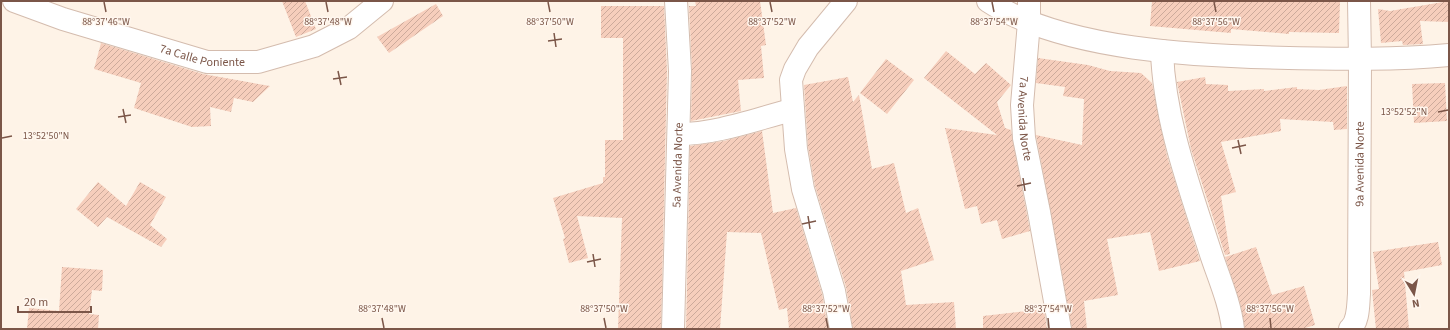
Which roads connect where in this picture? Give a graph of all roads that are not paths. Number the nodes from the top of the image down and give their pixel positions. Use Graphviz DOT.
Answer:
graph roads {
  1 [pos="14,1"];
  2 [pos="382,1"];
  3 [pos="676,1"];
  4 [pos="846,1"];
  5 [pos="988,1"];
  6 [pos="1359,1"];
  7 [pos="1029,11"];
  8 [pos="1162,51"];
  9 [pos="1449,55"];
  10 [pos="1360,60"];
  11 [pos="792,110"];
  12 [pos="679,134"];
  13 [pos="1352,327"];
  14 [pos="673,329"];
  15 [pos="840,329"];
  16 [pos="1060,329"];
  17 [pos="1233,329"];
  1 -- 2 [label="street, 7a Calle Poniente"];
  3 -- 12 [label="street, 5a Avenida Norte"];
  4 -- 11 [label="street"];
  5 -- 7 [label="street"];
  6 -- 10 [label="street, 9a Avenida Norte"];
  7 -- 8 [label="street"];
  7 -- 16 [label="street, 7a Avenida Norte"];
  8 -- 10 [label="street"];
  8 -- 17 [label="street"];
  9 -- 10 [label="street"];
  10 -- 13 [label="street, 9a Avenida Norte"];
  11 -- 12 [label="street"];
  11 -- 15 [label="street"];
  12 -- 14 [label="street, 5a Avenida Norte"];
}
